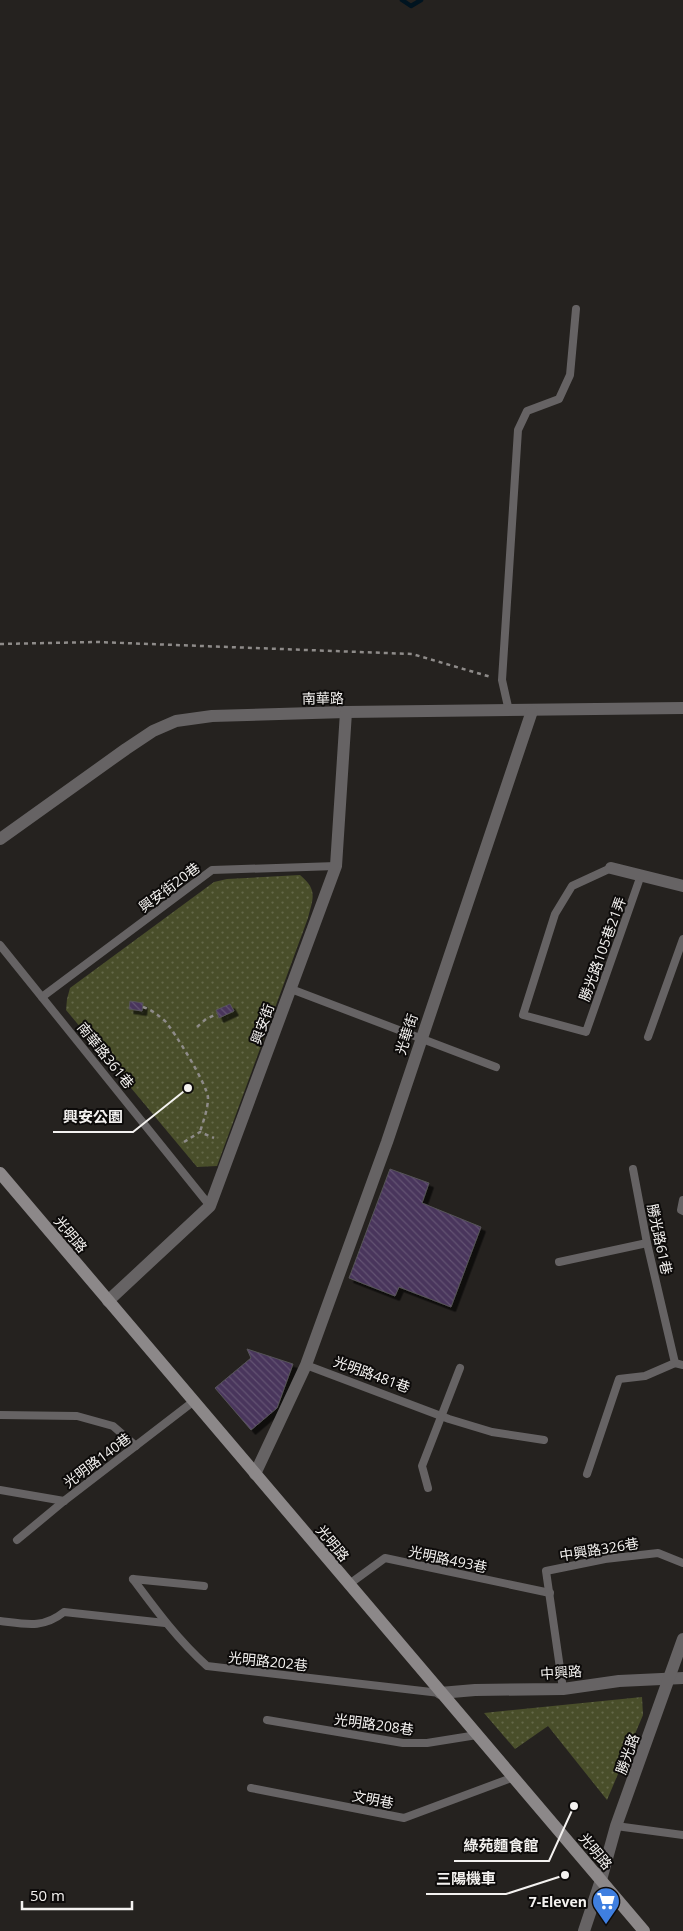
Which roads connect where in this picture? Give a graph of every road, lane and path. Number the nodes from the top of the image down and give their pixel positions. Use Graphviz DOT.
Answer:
graph roads {
  1 [pos="576,309"];
  2 [pos="0,644"];
  3 [pos="502,680"];
  4 [pos="683,708"];
  5 [pos="509,711"];
  6 [pos="532,711"];
  7 [pos="346,712"];
  8 [pos="0,839"];
  9 [pos="336,866"];
  10 [pos="611,868"];
  11 [pos="641,875"];
  12 [pos="682,883"];
  13 [pos="683,939"];
  14 [pos="0,945"];
  15 [pos="291,988"];
  16 [pos="42,997"];
  17 [pos="143,1007"];
  18 [pos="217,1014"];
  19 [pos="197,1027"];
  20 [pos="648,1037"];
  21 [pos="421,1038"];
  22 [pos="496,1067"];
  23 [pos="200,1132"];
  24 [pos="214,1138"];
  25 [pos="184,1142"];
  26 [pos="634,1169"];
  27 [pos="0,1173"];
  28 [pos="683,1200"];
  29 [pos="210,1206"];
  30 [pos="683,1211"];
  31 [pos="647,1244"];
  32 [pos="559,1262"];
  33 [pos="108,1300"];
  34 [pos="675,1363"];
  35 [pos="306,1365"];
  36 [pos="683,1365"];
  37 [pos="460,1368"];
  38 [pos="194,1401"];
  39 [pos="0,1415"];
  40 [pos="441,1416"];
  41 [pos="544,1440"];
  42 [pos="136,1446"];
  43 [pos="255,1474"];
  44 [pos="587,1474"];
  45 [pos="428,1488"];
  46 [pos="0,1490"];
  47 [pos="64,1501"];
  48 [pos="17,1540"];
  49 [pos="683,1563"];
  50 [pos="348,1585"];
  51 [pos="204,1586"];
  52 [pos="550,1593"];
  53 [pos="0,1621"];
  54 [pos="165,1623"];
  55 [pos="683,1639"];
  56 [pos="676,1679"];
  57 [pos="563,1689"];
  58 [pos="440,1693"];
  59 [pos="267,1720"];
  60 [pos="477,1735"];
  61 [pos="514,1777"];
  62 [pos="251,1788"];
  63 [pos="616,1826"];
  64 [pos="683,1835"];
  65 [pos="601,1880"];
  66 [pos="584,1931"];
  67 [pos="644,1931"];
  1 -- 3 [label="lane"];
  2 -- 3 [label="path"];
  3 -- 5 [label="lane"];
  4 -- 6 [label="street, 南華路"];
  5 -- 6 [label="street, 南華路"];
  5 -- 7 [label="street, 南華路"];
  6 -- 21 [label="street, 光華街"];
  7 -- 8 [label="street, 南華路"];
  7 -- 9 [label="street, 興安街"];
  9 -- 15 [label="street, 興安街"];
  9 -- 16 [label="lane, 興安街20巷"];
  10 -- 11 [label="street"];
  10 -- 11 [label="lane, 勝光路105巷21弄"];
  11 -- 12 [label="street"];
  13 -- 20 [label="lane"];
  14 -- 16 [label="lane, 南華路361巷"];
  15 -- 21 [label="lane"];
  15 -- 29 [label="street, 興安街"];
  16 -- 29 [label="lane, 南華路361巷"];
  17 -- 23 [label="path"];
  18 -- 19 [label="path"];
  21 -- 22 [label="lane"];
  21 -- 35 [label="street, 光華街"];
  23 -- 24 [label="path"];
  23 -- 25 [label="path"];
  26 -- 31 [label="lane, 勝光路61巷"];
  27 -- 33 [label="main road, 光明路"];
  28 -- 30 [label="lane"];
  29 -- 33 [label="street, 興安街"];
  31 -- 32 [label="lane"];
  31 -- 34 [label="lane, 勝光路61巷"];
  33 -- 38 [label="main road, 光明路"];
  34 -- 36 [label="lane"];
  34 -- 44 [label="lane"];
  35 -- 40 [label="lane, 光明路481巷"];
  35 -- 43 [label="street"];
  37 -- 40 [label="lane"];
  38 -- 42 [label="lane, 光明路140巷"];
  38 -- 43 [label="main road, 光明路"];
  39 -- 42 [label="lane"];
  40 -- 41 [label="lane, 光明路481巷"];
  40 -- 45 [label="lane"];
  42 -- 47 [label="lane, 光明路140巷"];
  43 -- 50 [label="main road, 光明路"];
  46 -- 47 [label="lane"];
  47 -- 48 [label="lane, 光明路140巷"];
  49 -- 52 [label="lane, 中興路326巷"];
  50 -- 52 [label="lane, 光明路493巷"];
  50 -- 58 [label="main road, 光明路"];
  51 -- 54 [label="lane, 光明路202巷"];
  52 -- 57 [label="lane, 中興路326巷"];
  53 -- 54 [label="lane"];
  54 -- 58 [label="lane, 光明路202巷"];
  55 -- 56 [label="street, 勝光路"];
  56 -- 57 [label="street, 中興路"];
  56 -- 63 [label="street, 勝光路"];
  57 -- 58 [label="street, 中興路"];
  58 -- 60 [label="main road, 光明路"];
  59 -- 60 [label="lane, 光明路208巷"];
  60 -- 61 [label="main road, 光明路"];
  61 -- 62 [label="lane, 文明巷"];
  61 -- 65 [label="main road, 光明路"];
  63 -- 64 [label="lane"];
  63 -- 65 [label="street, 勝光路"];
  65 -- 66 [label="street, 勝光路"];
  65 -- 67 [label="main road, 光明路"];
}
